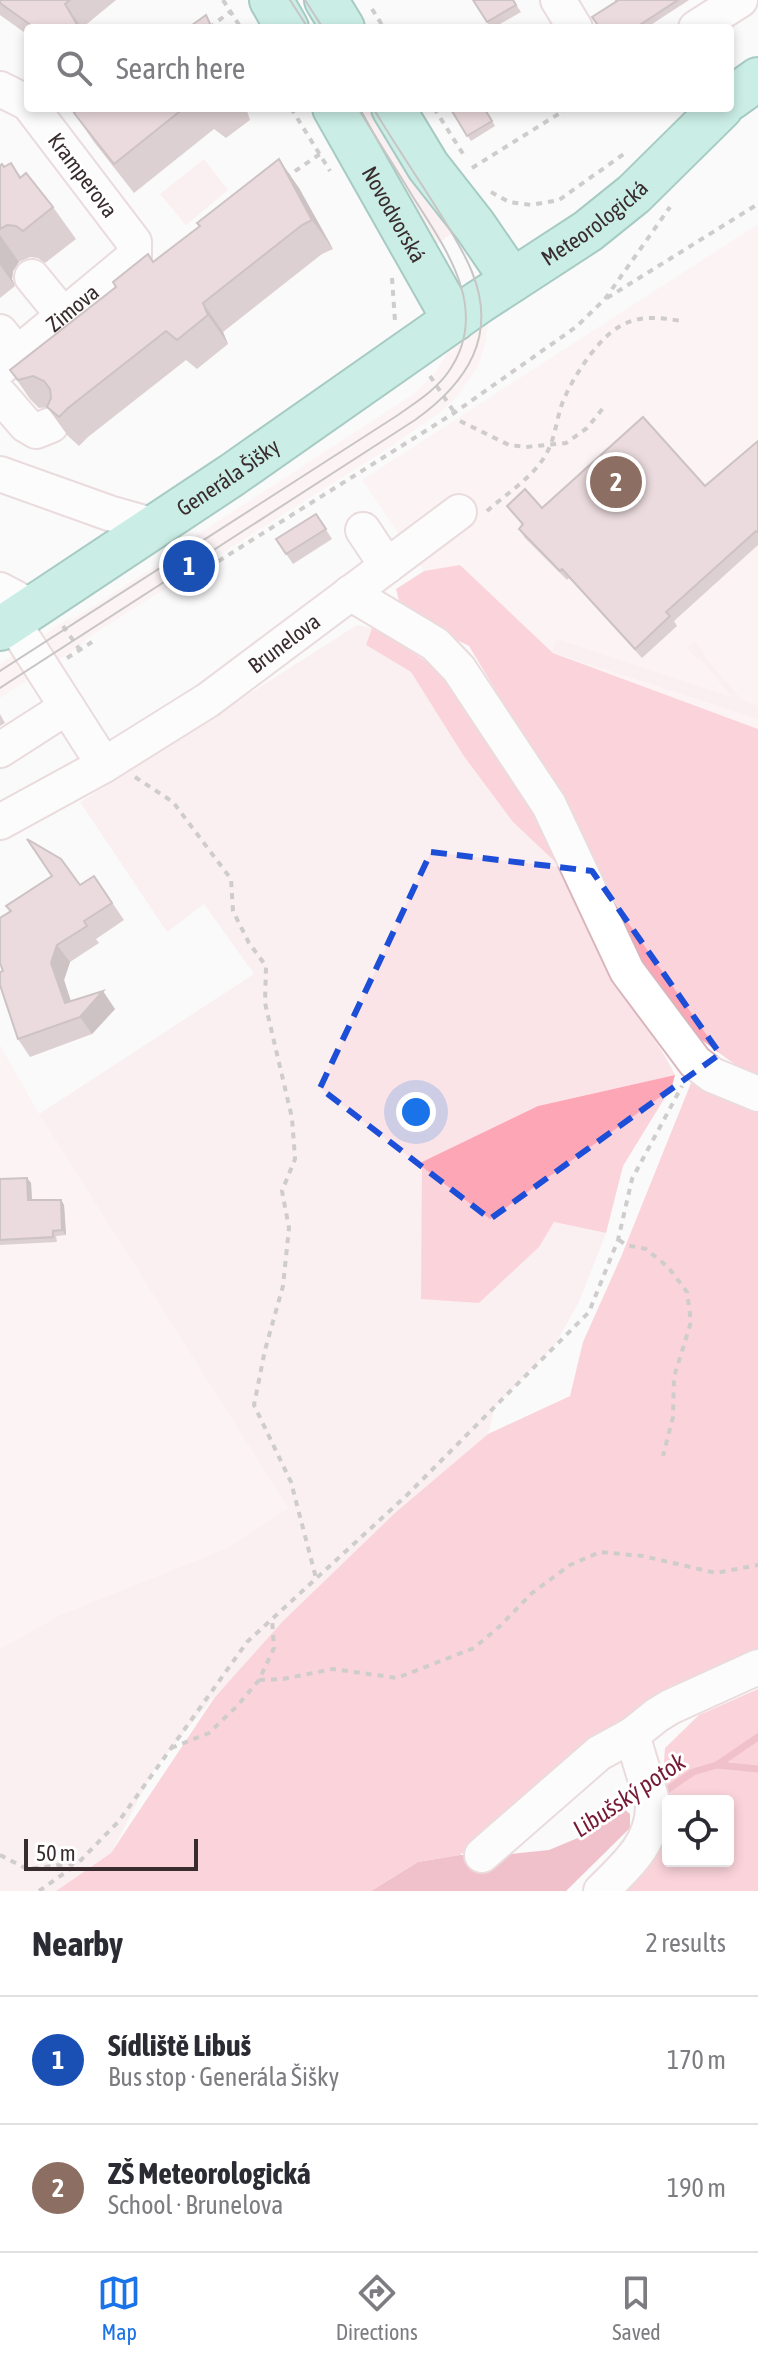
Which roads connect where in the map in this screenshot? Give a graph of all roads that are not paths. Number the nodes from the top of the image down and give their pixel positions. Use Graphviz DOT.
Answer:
graph roads {
  1 [pos="271,0"];
  2 [pos="326,0"];
  3 [pos="558,0"];
  4 [pos="740,0"];
  5 [pos="285,24"];
  6 [pos="341,24"];
  7 [pos="573,24"];
  8 [pos="702,24"];
  9 [pos="758,79"];
  10 [pos="0,89"];
  11 [pos="734,96"];
  12 [pos="24,101"];
  13 [pos="35,112"];
  14 [pos="336,112"];
  15 [pos="395,112"];
  16 [pos="717,112"];
  17 [pos="134,242"];
  18 [pos="32,277"];
  19 [pos="512,280"];
  20 [pos="63,315"];
  21 [pos="454,320"];
  22 [pos="6,351"];
  23 [pos="0,395"];
  24 [pos="51,425"];
  25 [pos="0,474"];
  26 [pos="470,514"];
  27 [pos="155,526"];
  28 [pos="363,530"];
  29 [pos="387,566"];
  30 [pos="350,593"];
  31 [pos="21,613"];
  32 [pos="67,707"];
  33 [pos="0,750"];
  34 [pos="104,765"];
  35 [pos="0,822"];
  36 [pos="758,1094"];
  37 [pos="758,1667"];
  38 [pos="632,1735"];
  39 [pos="482,1855"];
  40 [pos="601,1891"];
  1 -- 5 [label="main road"];
  2 -- 6 [label="main road"];
  3 -- 7 [label="street"];
  4 -- 8 [label="street"];
  9 -- 11 [label="main road"];
  10 -- 12 [label="street"];
  13 -- 17 [label="street, Kramperova"];
  14 -- 21 [label="main road, Novodvorská"];
  15 -- 19 [label="main road"];
  16 -- 19 [label="main road, Meteorologická"];
  17 -- 20 [label="street, Zimova"];
  18 -- 20 [label="street"];
  19 -- 21 [label="main road, Meteorologická"];
  20 -- 22 [label="street, Zimova"];
  21 -- 27 [label="main road, Generála Šišky"];
  23 -- 24 [label="street"];
  25 -- 27 [label="street"];
  26 -- 29 [label="street, Brunelova"];
  27 -- 31 [label="main road, Generála Šišky"];
  28 -- 29 [label="street"];
  29 -- 30 [label="street, Brunelova"];
  30 -- 34 [label="street, Brunelova"];
  30 -- 36 [label="street"];
  31 -- 32 [label="street"];
  32 -- 33 [label="street"];
  32 -- 34 [label="street"];
  34 -- 35 [label="street, Brunelova"];
  37 -- 38 [label="street"];
  38 -- 39 [label="street"];
  38 -- 40 [label="street"];
}
